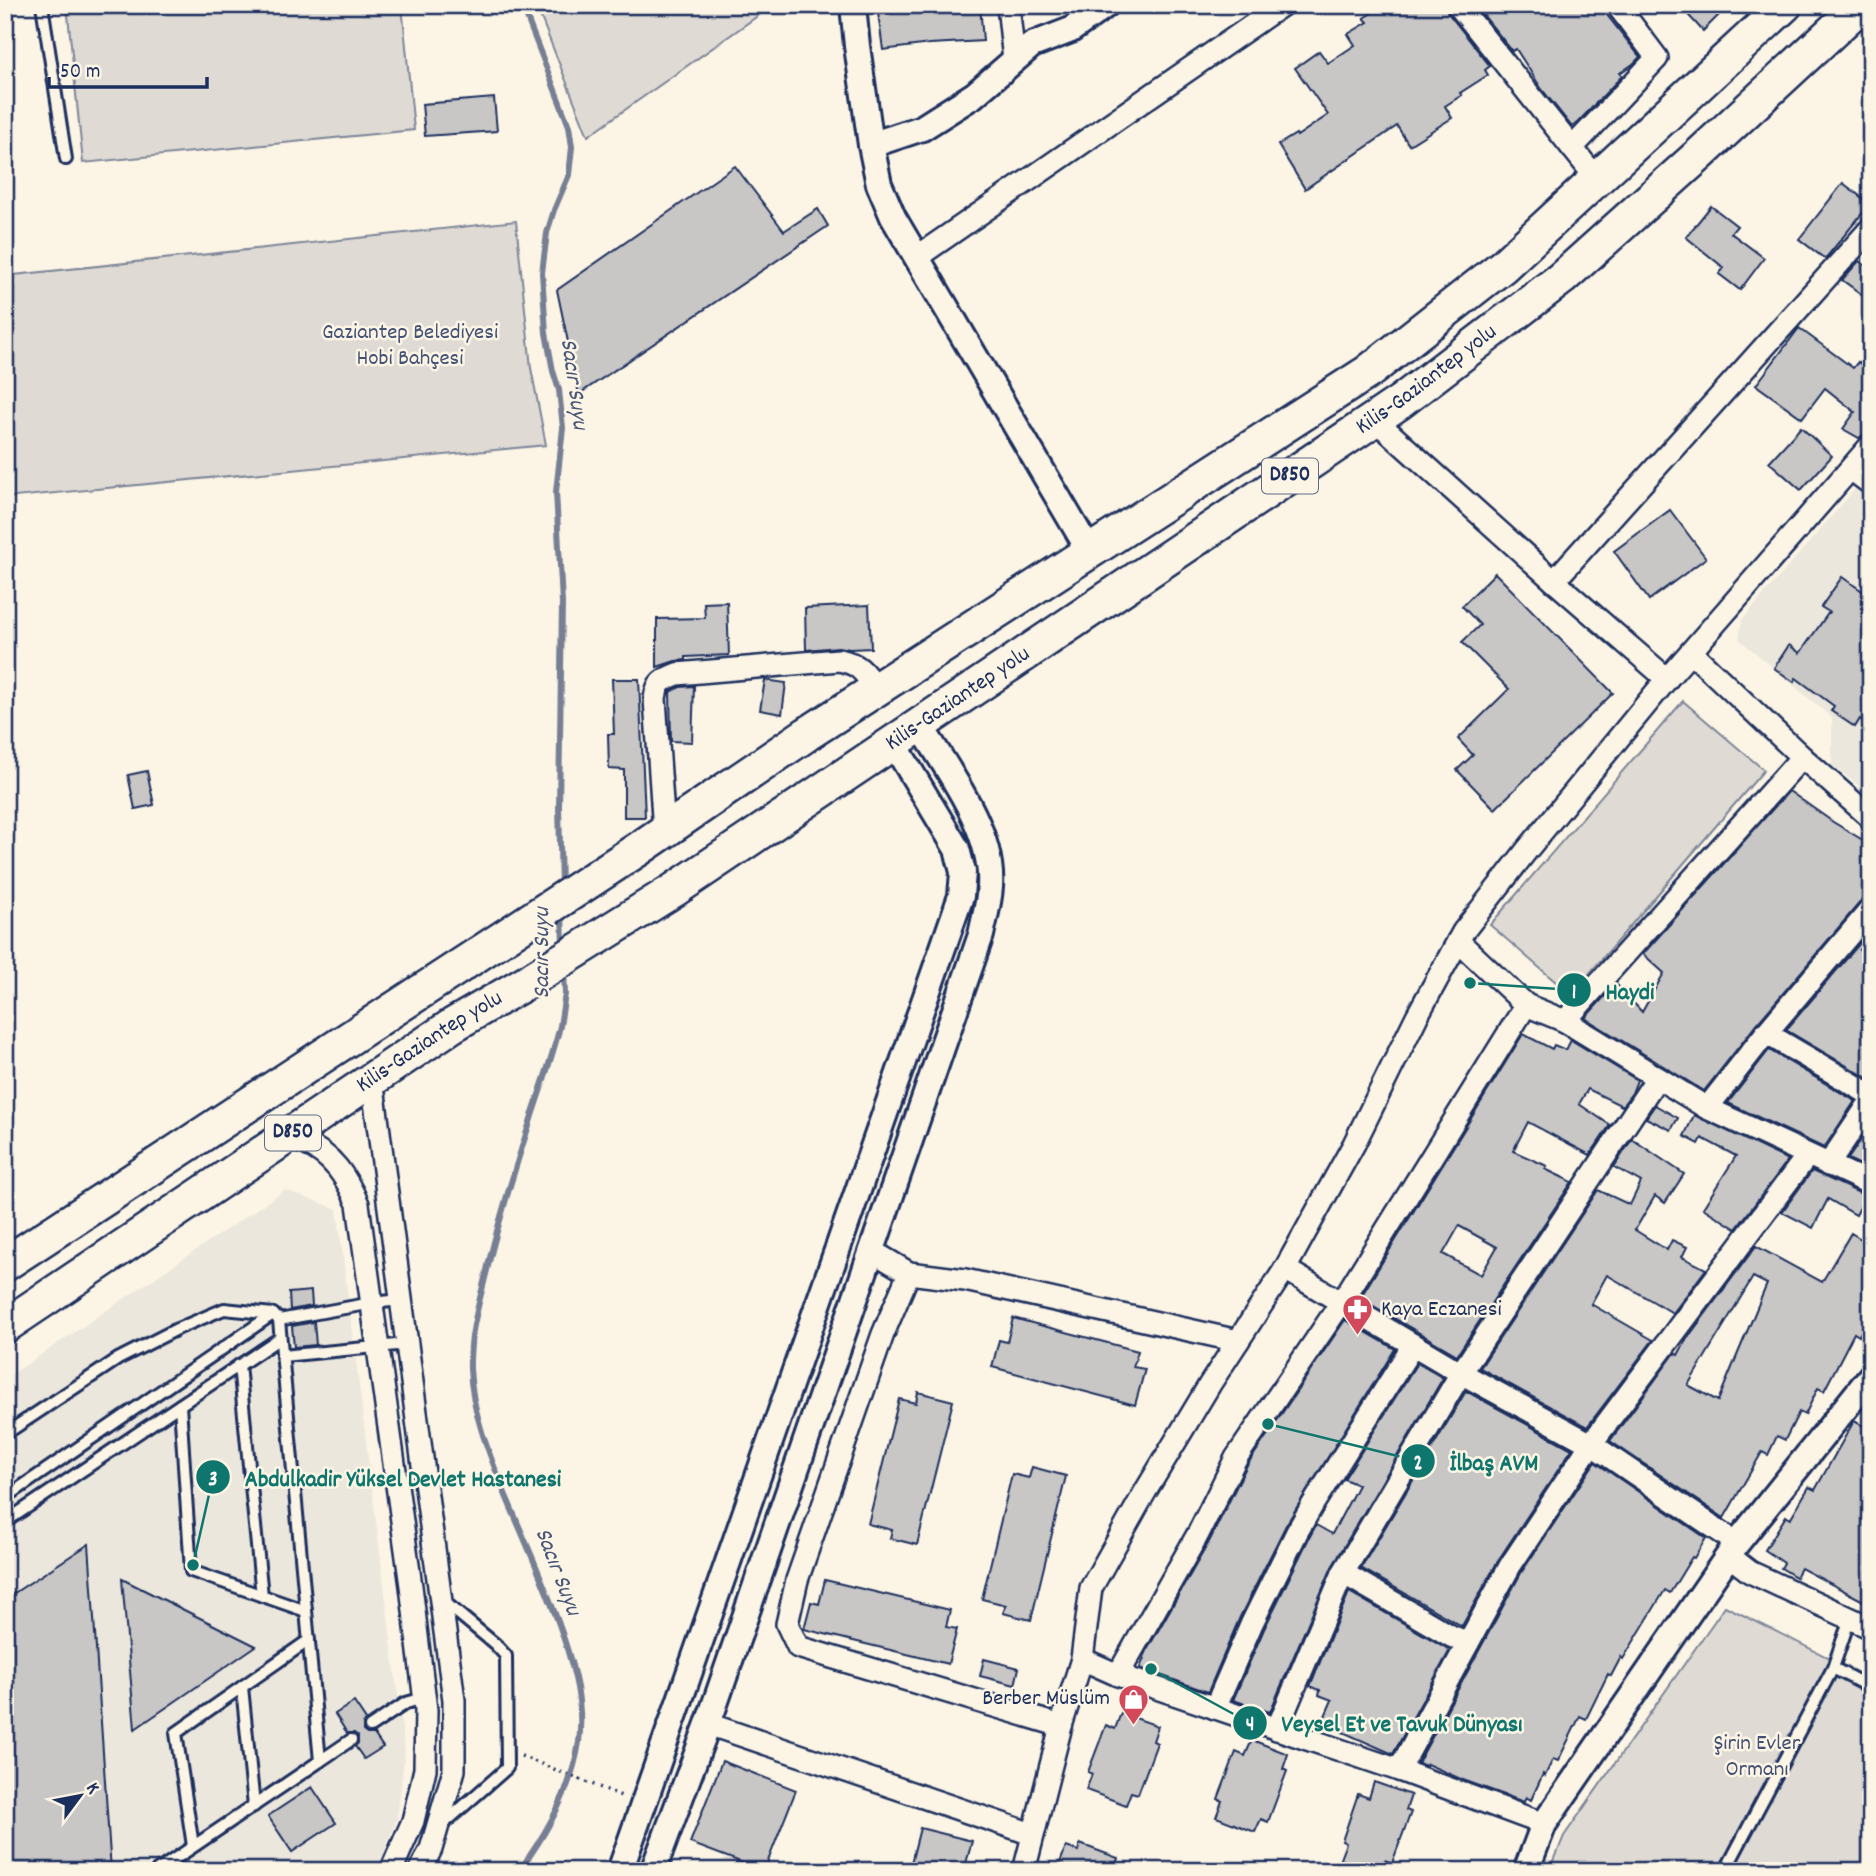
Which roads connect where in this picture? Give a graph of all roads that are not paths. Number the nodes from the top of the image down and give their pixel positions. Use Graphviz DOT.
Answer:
graph roads {
  1 [pos="42,5"];
  2 [pos="853,5"];
  3 [pos="1008,5"];
  4 [pos="1106,5"];
  5 [pos="1282,5"];
  6 [pos="1458,5"];
  7 [pos="1785,5"];
  8 [pos="1861,5"];
  9 [pos="1618,6"];
  10 [pos="1014,60"];
  11 [pos="872,145"];
  12 [pos="1572,148"];
  13 [pos="66,159"];
  14 [pos="1597,179"];
  15 [pos="1871,228"];
  16 [pos="917,257"];
  17 [pos="1374,419"];
  18 [pos="1871,445"];
  19 [pos="1851,469"];
  20 [pos="1871,484"];
  21 [pos="1090,552"];
  22 [pos="1554,581"];
  23 [pos="1691,652"];
  24 [pos="1667,679"];
  25 [pos="876,689"];
  26 [pos="907,734"];
  27 [pos="1802,757"];
  28 [pos="1871,818"];
  29 [pos="652,840"];
  30 [pos="1871,909"];
  31 [pos="1458,941"];
  32 [pos="1526,1005"];
  33 [pos="1565,1021"];
  34 [pos="1766,1033"];
  35 [pos="1657,1077"];
  36 [pos="373,1079"];
  37 [pos="1871,1095"];
  38 [pos="1871,1101"];
  39 [pos="1707,1108"];
  40 [pos="282,1140"];
  41 [pos="1807,1156"];
  42 [pos="1828,1165"];
  43 [pos="1871,1184"];
  44 [pos="872,1251"];
  45 [pos="5,1264"];
  46 [pos="1285,1269"];
  47 [pos="909,1273"];
  48 [pos="401,1300"];
  49 [pos="372,1303"];
  50 [pos="1341,1303"];
  51 [pos="276,1317"];
  52 [pos="5,1325"];
  53 [pos="280,1338"];
  54 [pos="1238,1341"];
  55 [pos="407,1344"];
  56 [pos="1413,1345"];
  57 [pos="378,1347"];
  58 [pos="282,1356"];
  59 [pos="239,1366"];
  60 [pos="1461,1373"];
  61 [pos="1871,1376"];
  62 [pos="180,1405"];
  63 [pos="5,1434"];
  64 [pos="1591,1444"];
  65 [pos="5,1498"];
  66 [pos="5,1522"];
  67 [pos="1733,1549"];
  68 [pos="1343,1573"];
  69 [pos="262,1596"];
  70 [pos="440,1598"];
  71 [pos="306,1611"];
  72 [pos="1850,1618"];
  73 [pos="1871,1628"];
  74 [pos="309,1640"];
  75 [pos="1468,1643"];
  76 [pos="1082,1659"];
  77 [pos="450,1665"];
  78 [pos="1833,1668"];
  79 [pos="1118,1675"];
  80 [pos="242,1687"];
  81 [pos="1871,1688"];
  82 [pos="424,1698"];
  83 [pos="1215,1708"];
  84 [pos="454,1715"];
  85 [pos="708,1724"];
  86 [pos="1061,1726"];
  87 [pos="370,1727"];
  88 [pos="1277,1729"];
  89 [pos="351,1740"];
  90 [pos="320,1761"];
  91 [pos="1399,1770"];
  92 [pos="254,1806"];
  93 [pos="1544,1824"];
  94 [pos="438,1830"];
  95 [pos="1032,1834"];
  96 [pos="193,1846"];
  97 [pos="157,1871"];
  98 [pos="391,1871"];
  99 [pos="420,1871"];
  100 [pos="620,1871"];
  101 [pos="653,1871"];
  102 [pos="1024,1871"];
  103 [pos="1526,1871"];
  104 [pos="1725,1871"];
  1 -- 13 [label="lane"];
  2 -- 11 [label="street"];
  3 -- 10 [label="street"];
  4 -- 10 [label="street"];
  5 -- 16 [label="street"];
  6 -- 12 [label="street"];
  7 -- 14 [label="highway, Kilis-Gaziantep yolu / D850"];
  8 -- 17 [label="highway, Kilis-Gaziantep yolu / D850"];
  9 -- 12 [label="street"];
  10 -- 11 [label="street"];
  11 -- 16 [label="street"];
  12 -- 14 [label="street"];
  14 -- 21 [label="highway, Kilis-Gaziantep yolu / D850"];
  15 -- 22 [label="street"];
  16 -- 21 [label="street"];
  17 -- 22 [label="street"];
  17 -- 26 [label="highway, Kilis-Gaziantep yolu / D850"];
  18 -- 19 [label="street"];
  19 -- 20 [label="street"];
  19 -- 23 [label="street"];
  21 -- 25 [label="highway, Kilis-Gaziantep yolu / D850"];
  22 -- 24 [label="street"];
  23 -- 24 [label="street"];
  23 -- 27 [label="street"];
  24 -- 31 [label="street"];
  25 -- 29 [label="highway, Kilis-Gaziantep yolu / D850"];
  25 -- 29 [label="street"];
  26 -- 36 [label="highway, Kilis-Gaziantep yolu / D850"];
  26 -- 44 [label="street"];
  26 -- 100 [label="street"];
  27 -- 28 [label="street"];
  27 -- 33 [label="street"];
  29 -- 45 [label="highway, Kilis-Gaziantep yolu / D850"];
  30 -- 34 [label="street"];
  31 -- 32 [label="street"];
  31 -- 46 [label="street"];
  32 -- 33 [label="street"];
  32 -- 50 [label="street"];
  33 -- 35 [label="street"];
  34 -- 37 [label="street"];
  34 -- 39 [label="street"];
  35 -- 39 [label="street"];
  35 -- 60 [label="street"];
  36 -- 40 [label="highway, Kilis-Gaziantep yolu / D850"];
  36 -- 48 [label="street"];
  38 -- 42 [label="street"];
  39 -- 41 [label="street"];
  40 -- 49 [label="street"];
  40 -- 52 [label="highway, Kilis-Gaziantep yolu / D850"];
  41 -- 42 [label="street"];
  41 -- 64 [label="street"];
  42 -- 43 [label="street"];
  44 -- 47 [label="street"];
  44 -- 85 [label="street"];
  46 -- 50 [label="street"];
  46 -- 54 [label="street"];
  47 -- 54 [label="street"];
  47 -- 86 [label="street"];
  48 -- 49 [label="lane"];
  48 -- 55 [label="street"];
  49 -- 51 [label="lane"];
  49 -- 57 [label="street"];
  50 -- 56 [label="street"];
  50 -- 79 [label="street"];
  51 -- 53 [label="lane"];
  51 -- 63 [label="lane"];
  51 -- 65 [label="lane"];
  53 -- 58 [label="lane"];
  53 -- 59 [label="lane"];
  54 -- 76 [label="street"];
  55 -- 57 [label="lane"];
  55 -- 70 [label="street"];
  56 -- 60 [label="street"];
  56 -- 83 [label="street"];
  57 -- 58 [label="lane"];
  57 -- 82 [label="street"];
  58 -- 71 [label="lane"];
  59 -- 62 [label="lane"];
  59 -- 69 [label="lane"];
  60 -- 64 [label="street"];
  60 -- 68 [label="street"];
  61 -- 67 [label="street"];
  62 -- 66 [label="lane"];
  62 -- 69 [label="lane"];
  64 -- 67 [label="street"];
  64 -- 75 [label="street"];
  67 -- 72 [label="street"];
  67 -- 93 [label="street"];
  68 -- 75 [label="street"];
  68 -- 88 [label="street"];
  69 -- 71 [label="lane"];
  70 -- 77 [label="street"];
  70 -- 94 [label="lane"];
  71 -- 74 [label="lane"];
  72 -- 73 [label="street"];
  72 -- 78 [label="lane"];
  74 -- 80 [label="lane"];
  74 -- 90 [label="lane"];
  75 -- 91 [label="street"];
  76 -- 79 [label="street"];
  76 -- 86 [label="street"];
  77 -- 82 [label="street"];
  77 -- 84 [label="street"];
  78 -- 81 [label="lane"];
  78 -- 104 [label="lane"];
  79 -- 83 [label="street"];
  80 -- 92 [label="lane"];
  80 -- 96 [label="lane"];
  82 -- 84 [label="street"];
  82 -- 87 [label="lane"];
  82 -- 98 [label="street"];
  83 -- 88 [label="street"];
  84 -- 94 [label="street"];
  85 -- 95 [label="street"];
  85 -- 101 [label="street"];
  86 -- 95 [label="street"];
  88 -- 91 [label="street"];
  89 -- 90 [label="lane"];
  90 -- 92 [label="lane"];
  91 -- 93 [label="street"];
  92 -- 96 [label="lane"];
  93 -- 103 [label="street"];
  94 -- 99 [label="street"];
  95 -- 102 [label="street"];
  96 -- 97 [label="lane"];
}
